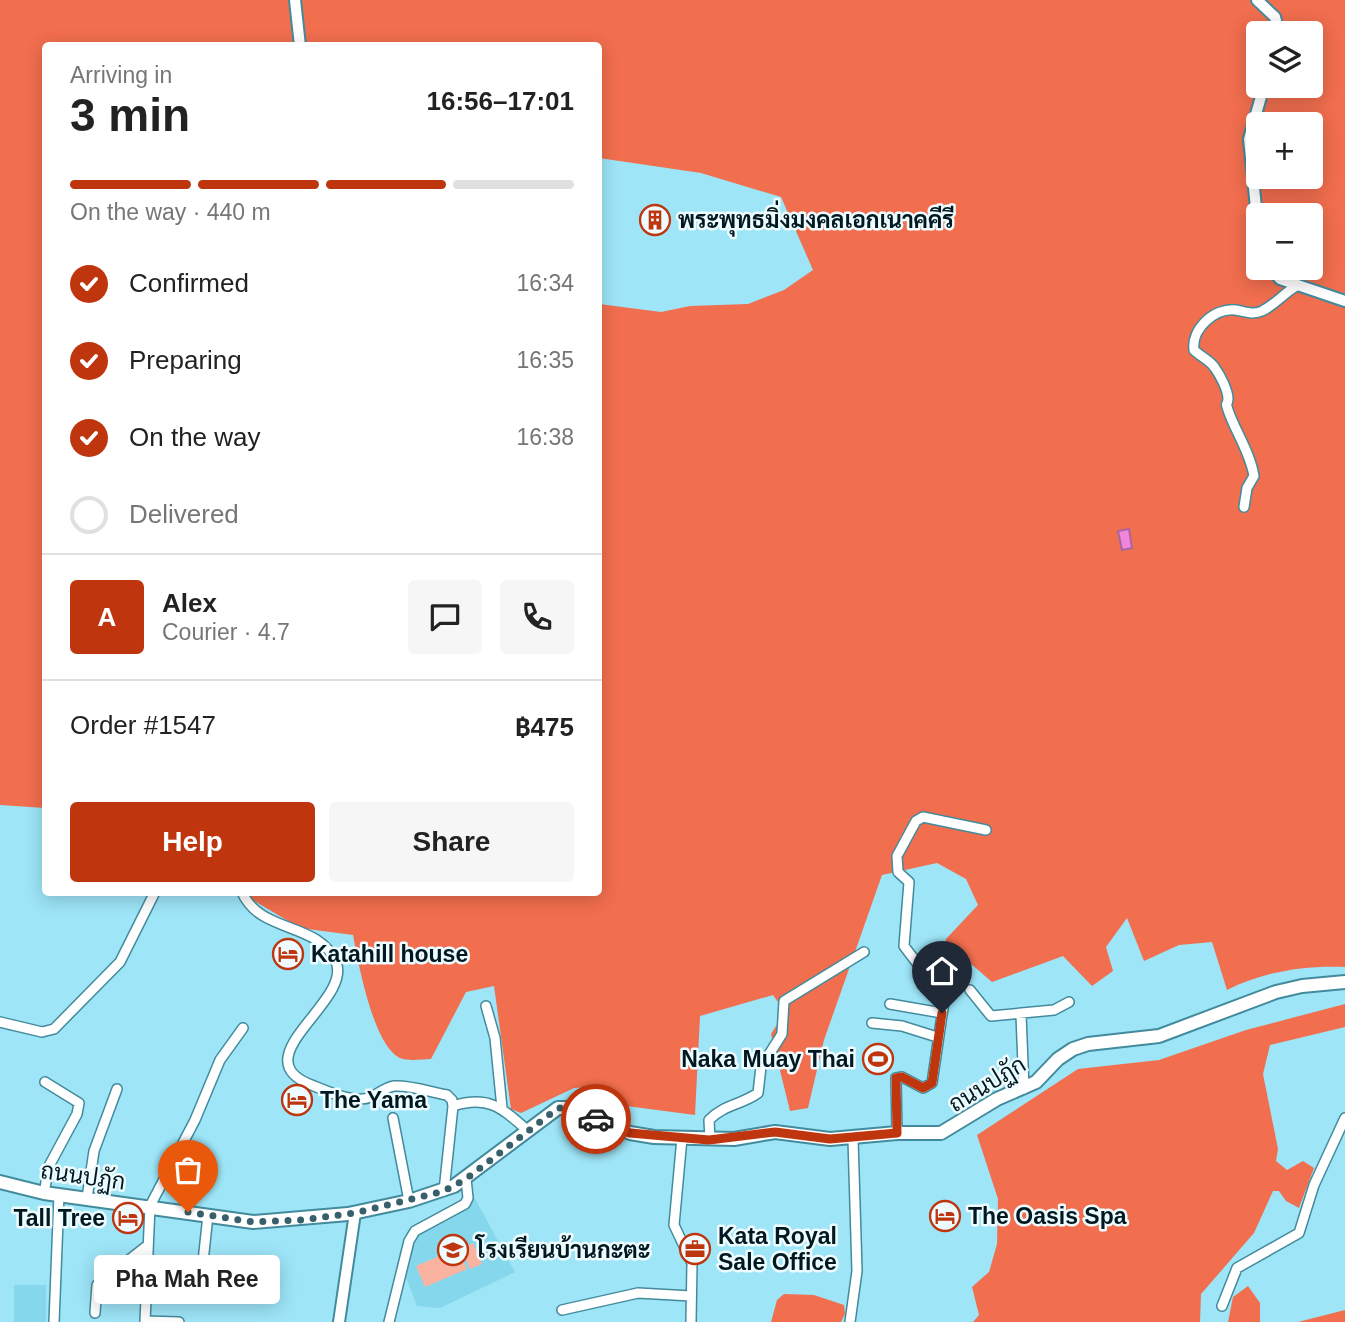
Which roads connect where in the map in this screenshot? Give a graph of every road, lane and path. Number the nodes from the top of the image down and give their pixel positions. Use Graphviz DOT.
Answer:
graph roads {
  1 [pos="295,0"];
  2 [pos="1257,0"];
  3 [pos="1276,21"];
  4 [pos="300,42"];
  5 [pos="1261,98"];
  6 [pos="1256,203"];
  7 [pos="1283,280"];
  8 [pos="1298,285"];
  9 [pos="1345,300"];
  10 [pos="1244,507"];
  11 [pos="986,830"];
  12 [pos="153,896"];
  13 [pos="244,896"];
  14 [pos="864,952"];
  15 [pos="1345,982"];
  16 [pos="970,990"];
  17 [pos="1069,1002"];
  18 [pos="890,1004"];
  19 [pos="486,1006"];
  20 [pos="942,1013"];
  21 [pos="1021,1015"];
  22 [pos="0,1022"];
  23 [pos="872,1023"];
  24 [pos="243,1028"];
  25 [pos="937,1037"];
  26 [pos="45,1082"];
  27 [pos="117,1089"];
  28 [pos="1024,1089"];
  29 [pos="453,1106"];
  30 [pos="502,1108"];
  31 [pos="393,1118"];
  32 [pos="1345,1118"];
  33 [pos="527,1130"];
  34 [pos="897,1133"];
  35 [pos="682,1138"];
  36 [pos="853,1139"];
  37 [pos="709,1140"];
  38 [pos="466,1179"];
  39 [pos="0,1182"];
  40 [pos="444,1191"];
  41 [pos="44,1193"];
  42 [pos="59,1195"];
  43 [pos="86,1198"];
  44 [pos="409,1201"];
  45 [pos="150,1206"];
  46 [pos="355,1213"];
  47 [pos="208,1215"];
  48 [pos="148,1245"];
  49 [pos="202,1271"];
  50 [pos="691,1296"];
  51 [pos="1222,1306"];
  52 [pos="562,1310"];
  53 [pos="95,1313"];
  54 [pos="145,1321"];
  55 [pos="54,1322"];
  56 [pos="179,1322"];
  57 [pos="339,1322"];
  58 [pos="389,1322"];
  59 [pos="691,1322"];
  60 [pos="850,1322"];
  1 -- 4 [label="street"];
  2 -- 3 [label="street"];
  5 -- 6 [label="street"];
  7 -- 8 [label="street"];
  8 -- 9 [label="street"];
  8 -- 10 [label="street"];
  11 -- 20 [label="street"];
  12 -- 22 [label="street"];
  13 -- 29 [label="street"];
  14 -- 37 [label="street"];
  15 -- 28 [label="main road, ถนนปฏัก"];
  16 -- 21 [label="street"];
  17 -- 21 [label="street"];
  18 -- 20 [label="street"];
  19 -- 30 [label="street"];
  20 -- 25 [label="street"];
  21 -- 28 [label="street"];
  23 -- 25 [label="street"];
  24 -- 45 [label="street"];
  25 -- 34 [label="street"];
  26 -- 41 [label="street"];
  27 -- 43 [label="street"];
  28 -- 34 [label="main road, ถนนปฏัก"];
  29 -- 30 [label="street"];
  29 -- 40 [label="street"];
  30 -- 33 [label="street"];
  31 -- 44 [label="street"];
  32 -- 51 [label="street"];
  33 -- 35 [label="main road, ถนนปฏัก"];
  33 -- 38 [label="main road, ถนนปฏัก"];
  34 -- 36 [label="main road, ถนนปฏัก"];
  35 -- 37 [label="main road, ถนนปฏัก"];
  35 -- 50 [label="street"];
  36 -- 37 [label="main road, ถนนปฏัก"];
  36 -- 60 [label="street"];
  38 -- 40 [label="main road, ถนนปฏัก"];
  38 -- 58 [label="street"];
  39 -- 41 [label="main road, ถนนปฏัก"];
  40 -- 44 [label="main road, ถนนปฏัก"];
  41 -- 42 [label="main road, ถนนปฏัก"];
  42 -- 43 [label="main road, ถนนปฏัก"];
  42 -- 55 [label="street"];
  43 -- 45 [label="main road, ถนนปฏัก"];
  44 -- 46 [label="main road, ถนนปฏัก"];
  45 -- 47 [label="main road, ถนนปฏัก"];
  45 -- 48 [label="street"];
  46 -- 47 [label="main road, ถนนปฏัก"];
  46 -- 57 [label="street"];
  47 -- 49 [label="street"];
  48 -- 53 [label="street"];
  48 -- 54 [label="street"];
  50 -- 52 [label="street"];
  50 -- 59 [label="street"];
  54 -- 56 [label="street"];
}
